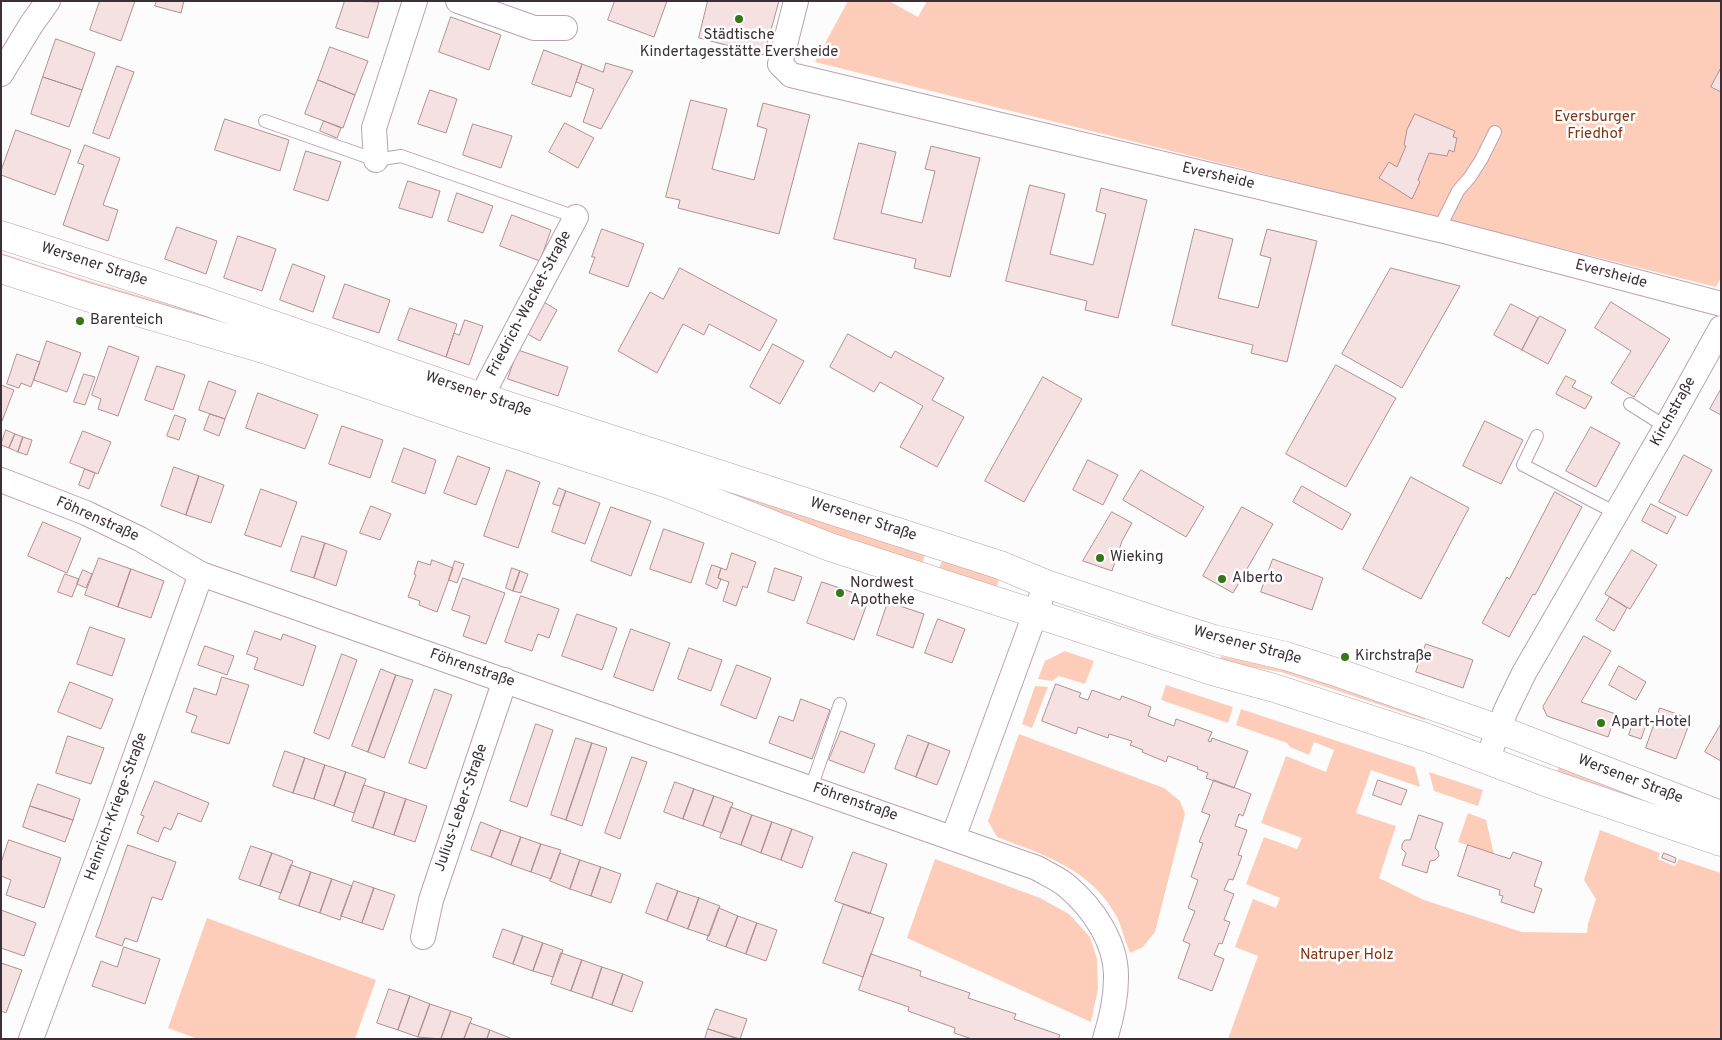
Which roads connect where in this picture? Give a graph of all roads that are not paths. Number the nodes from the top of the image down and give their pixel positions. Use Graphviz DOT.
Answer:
graph roads {
  1 [pos="48,1"];
  2 [pos="415,1"];
  3 [pos="458,1"];
  4 [pos="796,1"];
  5 [pos="565,28"];
  6 [pos="1,74"];
  7 [pos="265,121"];
  8 [pos="1495,132"];
  9 [pos="376,160"];
  10 [pos="576,218"];
  11 [pos="1440,230"];
  12 [pos="1,235"];
  13 [pos="1,269"];
  14 [pos="1721,304"];
  15 [pos="1721,328"];
  16 [pos="1630,404"];
  17 [pos="476,408"];
  18 [pos="1666,427"];
  19 [pos="1537,436"];
  20 [pos="1,480"];
  21 [pos="1616,513"];
  22 [pos="201,574"];
  23 [pos="1046,584"];
  24 [pos="1036,614"];
  25 [pos="504,680"];
  26 [pos="840,704"];
  27 [pos="1498,729"];
  28 [pos="1487,760"];
  29 [pos="811,788"];
  30 [pos="1721,814"];
  31 [pos="953,838"];
  32 [pos="1721,842"];
  33 [pos="423,937"];
  34 [pos="31,1039"];
  35 [pos="1105,1039"];
  1 -- 6 [label="street"];
  2 -- 9 [label="street"];
  3 -- 5 [label="street"];
  4 -- 11 [label="street, Eversheide"];
  7 -- 9 [label="lane, Friedrich-Wacket-Straße"];
  8 -- 11 [label="lane"];
  9 -- 10 [label="lane, Friedrich-Wacket-Straße"];
  10 -- 17 [label="street, Friedrich-Wacket-Straße"];
  11 -- 14 [label="street, Eversheide"];
  12 -- 17 [label="main road, Wersener Straße"];
  13 -- 17 [label="main road, Wersener Straße"];
  15 -- 18 [label="street, Kirchstraße"];
  16 -- 18 [label="lane"];
  17 -- 23 [label="main road, Wersener Straße"];
  17 -- 24 [label="main road, Wersener Straße"];
  18 -- 21 [label="street, Kirchstraße"];
  19 -- 21 [label="lane"];
  20 -- 22 [label="street, Föhrenstraße"];
  21 -- 27 [label="street, Kirchstraße"];
  22 -- 25 [label="street, Föhrenstraße"];
  22 -- 34 [label="street, Heinrich-Kriege-Straße"];
  23 -- 24 [label="street"];
  23 -- 27 [label="main road, Wersener Straße"];
  24 -- 28 [label="main road, Wersener Straße"];
  24 -- 31 [label="street"];
  25 -- 29 [label="street, Föhrenstraße"];
  25 -- 33 [label="street, Julius-Leber-Straße"];
  26 -- 29 [label="lane"];
  27 -- 28 [label="street, Kirchstraße"];
  27 -- 30 [label="main road, Wersener Straße"];
  28 -- 32 [label="main road, Wersener Straße"];
  29 -- 31 [label="street, Föhrenstraße"];
  31 -- 35 [label="street, Föhrenstraße"];
}
